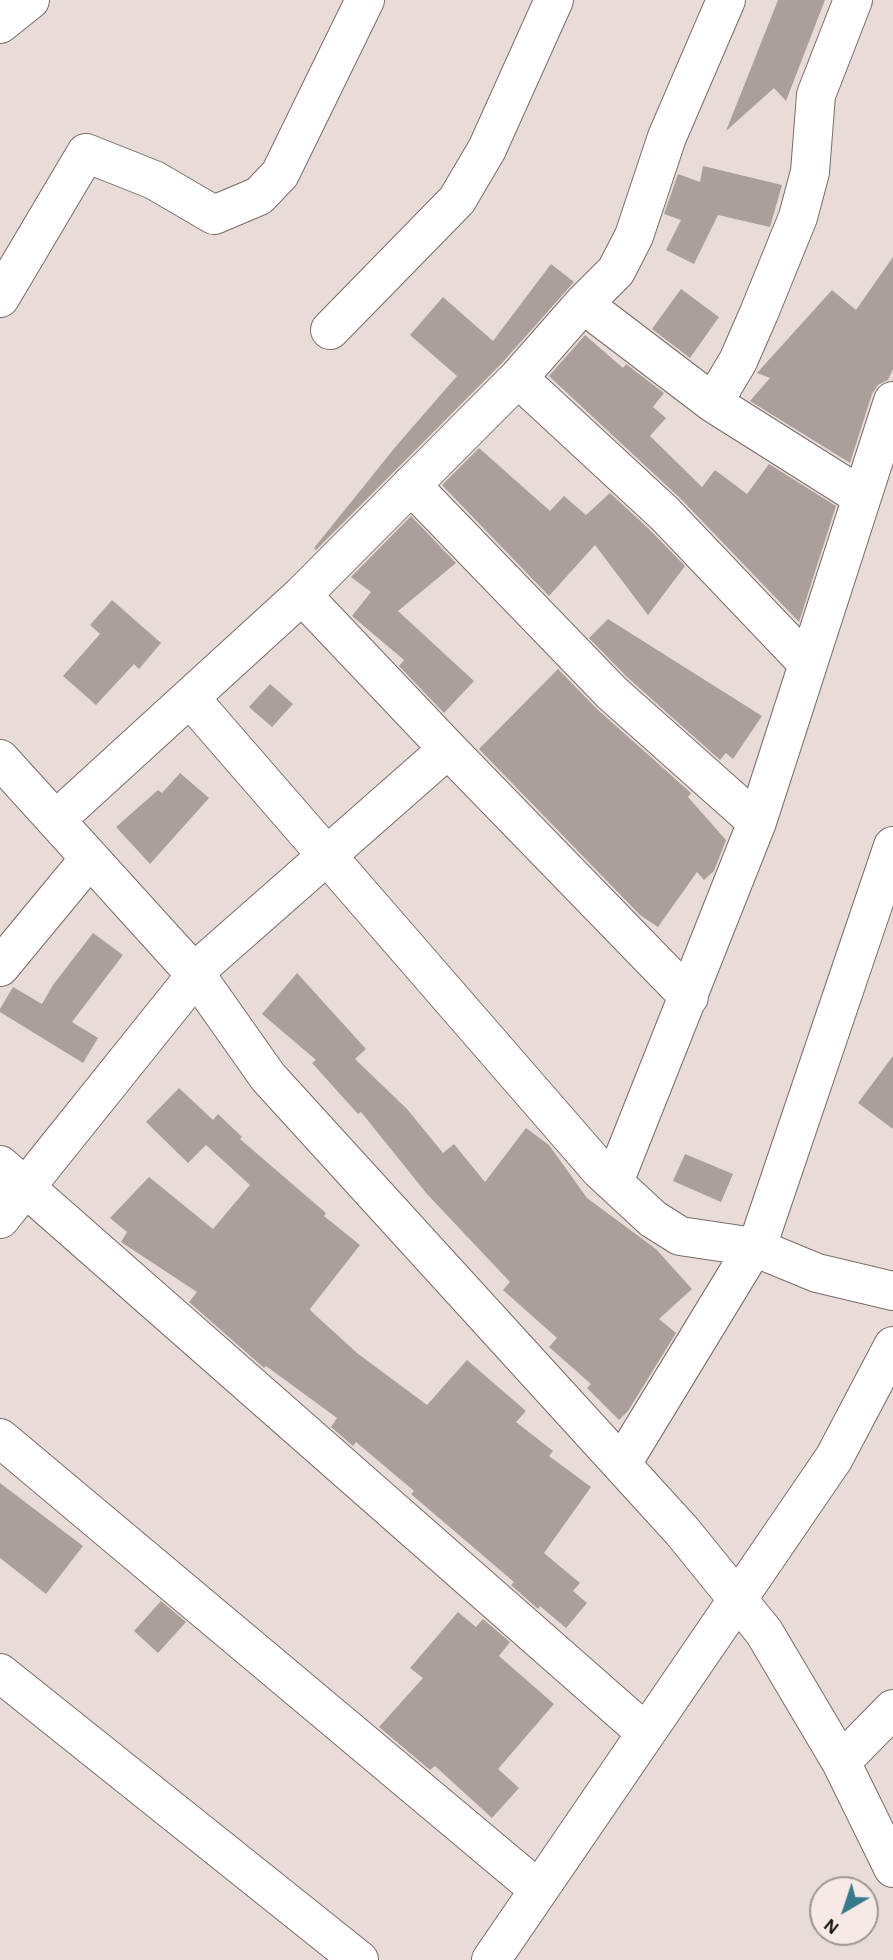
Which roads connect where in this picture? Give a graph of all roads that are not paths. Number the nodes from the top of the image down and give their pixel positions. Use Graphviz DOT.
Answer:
graph roads {
  1 [pos="30,0"];
  2 [pos="365,0"];
  3 [pos="554,0"];
  4 [pos="726,0"];
  5 [pos="853,0"];
  6 [pos="0,24"];
  7 [pos="0,298"];
  8 [pos="583,304"];
  9 [pos="330,330"];
  10 [pos="518,378"];
  11 [pos="893,401"];
  12 [pos="713,403"];
  13 [pos="411,485"];
  14 [pos="862,497"];
  15 [pos="302,595"];
  16 [pos="808,664"];
  17 [pos="190,698"];
  18 [pos="448,749"];
  19 [pos="0,759"];
  20 [pos="71,807"];
  21 [pos="757,822"];
  22 [pos="893,846"];
  23 [pos="327,856"];
  24 [pos="90,858"];
  25 [pos="0,967"];
  26 [pos="197,975"];
  27 [pos="688,997"];
  28 [pos="13,1176"];
  29 [pos="614,1182"];
  30 [pos="0,1219"];
  31 [pos="754,1247"];
  32 [pos="893,1291"];
  33 [pos="893,1346"];
  34 [pos="0,1438"];
  35 [pos="629,1452"];
  36 [pos="737,1600"];
  37 [pos="0,1673"];
  38 [pos="893,1709"];
  39 [pos="646,1733"];
  40 [pos="841,1762"];
  41 [pos="893,1868"];
  42 [pos="539,1890"];
  43 [pos="359,1960"];
  44 [pos="491,1960"];
  1 -- 6 [label="street"];
  2 -- 7 [label="street"];
  3 -- 9 [label="street"];
  4 -- 8 [label="street"];
  5 -- 12 [label="street"];
  8 -- 10 [label="street"];
  8 -- 12 [label="street"];
  10 -- 13 [label="street"];
  10 -- 16 [label="street"];
  11 -- 14 [label="street"];
  12 -- 14 [label="street"];
  13 -- 15 [label="street"];
  13 -- 21 [label="street"];
  14 -- 16 [label="street"];
  15 -- 17 [label="street"];
  15 -- 18 [label="street"];
  16 -- 21 [label="street"];
  17 -- 20 [label="street"];
  17 -- 23 [label="street"];
  18 -- 23 [label="street"];
  18 -- 27 [label="street"];
  19 -- 24 [label="street"];
  21 -- 27 [label="street"];
  22 -- 31 [label="street"];
  23 -- 26 [label="street"];
  23 -- 29 [label="street"];
  24 -- 25 [label="street"];
  24 -- 26 [label="street"];
  26 -- 28 [label="street"];
  26 -- 36 [label="street"];
  27 -- 29 [label="street"];
  28 -- 30 [label="street"];
  28 -- 39 [label="street"];
  29 -- 31 [label="street"];
  31 -- 32 [label="street"];
  31 -- 35 [label="street"];
  33 -- 36 [label="street"];
  34 -- 42 [label="street"];
  36 -- 39 [label="street"];
  36 -- 40 [label="street"];
  37 -- 43 [label="street"];
  38 -- 40 [label="street"];
  39 -- 42 [label="street"];
  40 -- 41 [label="street"];
  42 -- 44 [label="street"];
}
